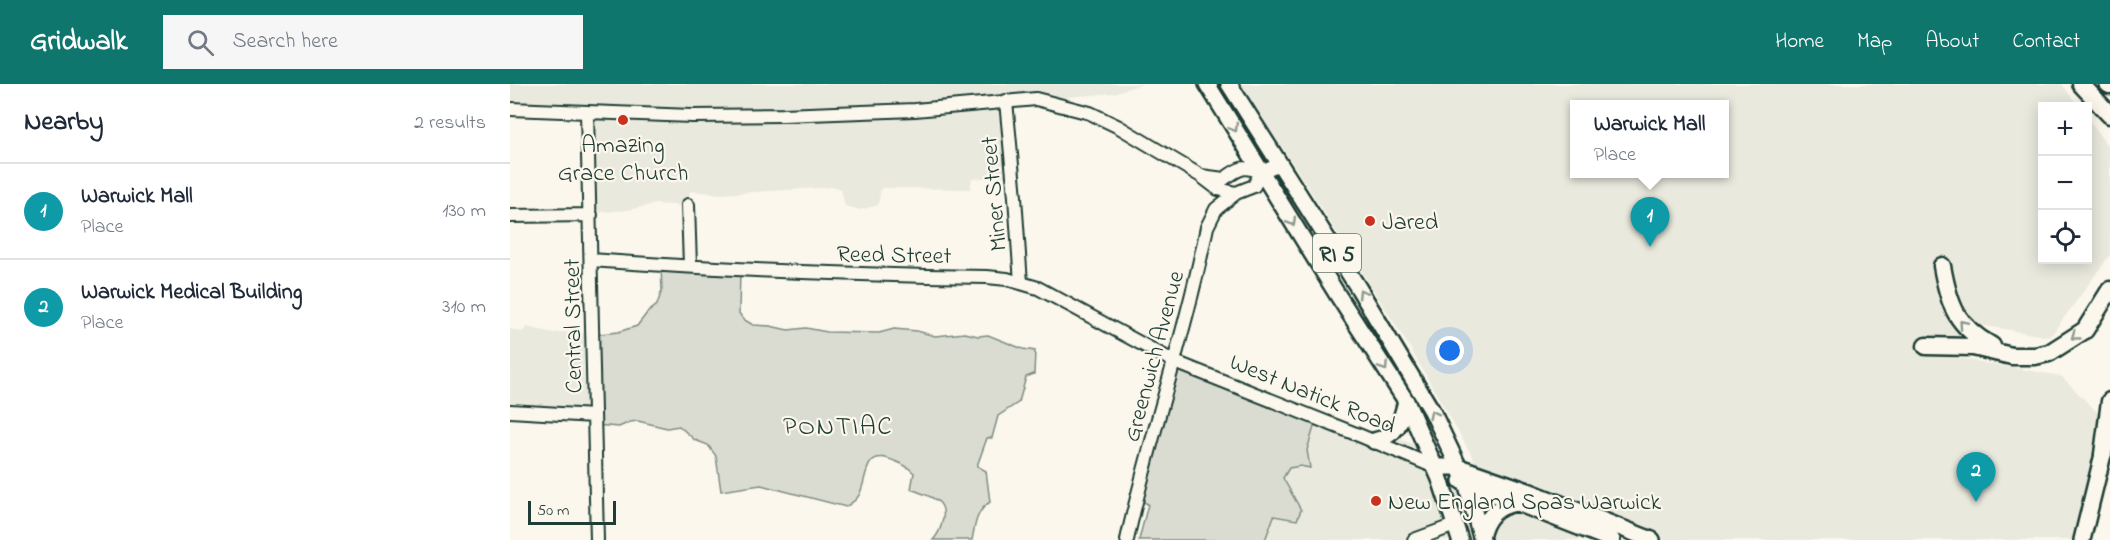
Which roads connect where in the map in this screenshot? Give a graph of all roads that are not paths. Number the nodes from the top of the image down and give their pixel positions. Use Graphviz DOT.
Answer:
graph roads {
  1 [pos="1207,84"];
  2 [pos="1229,84"];
  3 [pos="2081,84"];
  4 [pos="1006,101"];
  5 [pos="510,108"];
  6 [pos="587,112"];
  7 [pos="2110,114"];
  8 [pos="1280,164"];
  9 [pos="1261,172"];
  10 [pos="1201,176"];
  11 [pos="1236,193"];
  12 [pos="688,205"];
  13 [pos="591,215"];
  14 [pos="510,216"];
  15 [pos="591,260"];
  16 [pos="690,266"];
  17 [pos="1942,266"];
  18 [pos="1021,283"];
  19 [pos="2110,290"];
  20 [pos="1926,346"];
  21 [pos="2012,356"];
  22 [pos="1175,362"];
  23 [pos="1406,401"];
  24 [pos="2110,401"];
  25 [pos="510,411"];
  26 [pos="594,416"];
  27 [pos="2110,427"];
  28 [pos="1374,441"];
  29 [pos="2103,454"];
  30 [pos="1435,467"];
  31 [pos="1459,467"];
  32 [pos="1466,483"];
  33 [pos="1516,503"];
  34 [pos="1455,525"];
  35 [pos="1481,539"];
  36 [pos="597,540"];
  37 [pos="1126,540"];
  38 [pos="1414,540"];
  39 [pos="1460,540"];
  40 [pos="1611,540"];
  41 [pos="1652,540"];
  42 [pos="2082,540"];
  1 -- 9 [label="main road, RI 5, one-way"];
  2 -- 8 [label="main road, RI 5"];
  3 -- 7 [label="highway"];
  4 -- 6 [label="street"];
  4 -- 10 [label="street"];
  4 -- 18 [label="street, Miner Street"];
  5 -- 6 [label="street"];
  6 -- 13 [label="street, Central Street"];
  8 -- 9 [label="street"];
  31 -- 8 [label="main road, RI 5, one-way"];
  9 -- 10 [label="street"];
  9 -- 11 [label="street, Greenwich Avenue"];
  9 -- 23 [label="main road, RI 5, one-way"];
  10 -- 11 [label="street"];
  11 -- 22 [label="street, Greenwich Avenue"];
  12 -- 16 [label="street"];
  13 -- 14 [label="street"];
  13 -- 15 [label="street, Central Street"];
  15 -- 16 [label="street, Reed Street"];
  15 -- 26 [label="street, Central Street"];
  16 -- 18 [label="street, Reed Street"];
  21 -- 17 [label="highway, one-way"];
  18 -- 22 [label="street, Reed Street"];
  19 -- 21 [label="highway, one-way"];
  20 -- 21 [label="highway"];
  22 -- 28 [label="street, West Natick Road"];
  22 -- 37 [label="street, Greenwich Avenue"];
  23 -- 28 [label="main road"];
  23 -- 30 [label="main road, RI 5"];
  24 -- 29 [label="highway"];
  25 -- 26 [label="street"];
  26 -- 36 [label="street, Central Street"];
  27 -- 29 [label="main road"];
  28 -- 30 [label="street, West Natick Road"];
  29 -- 42 [label="main road"];
  30 -- 31 [label="main road, West Natick Road"];
  30 -- 32 [label="main road, West Natick Road"];
  30 -- 34 [label="main road, RI 5"];
  31 -- 32 [label="main road, RI 5"];
  31 -- 41 [label="main road, West Natick Road"];
  32 -- 33 [label="main road, West Natick Road"];
  32 -- 35 [label="main road, RI 5"];
  33 -- 35 [label="main road"];
  33 -- 40 [label="main road, West Natick Road"];
  34 -- 38 [label="street"];
  34 -- 39 [label="main road, RI 5"];
}
